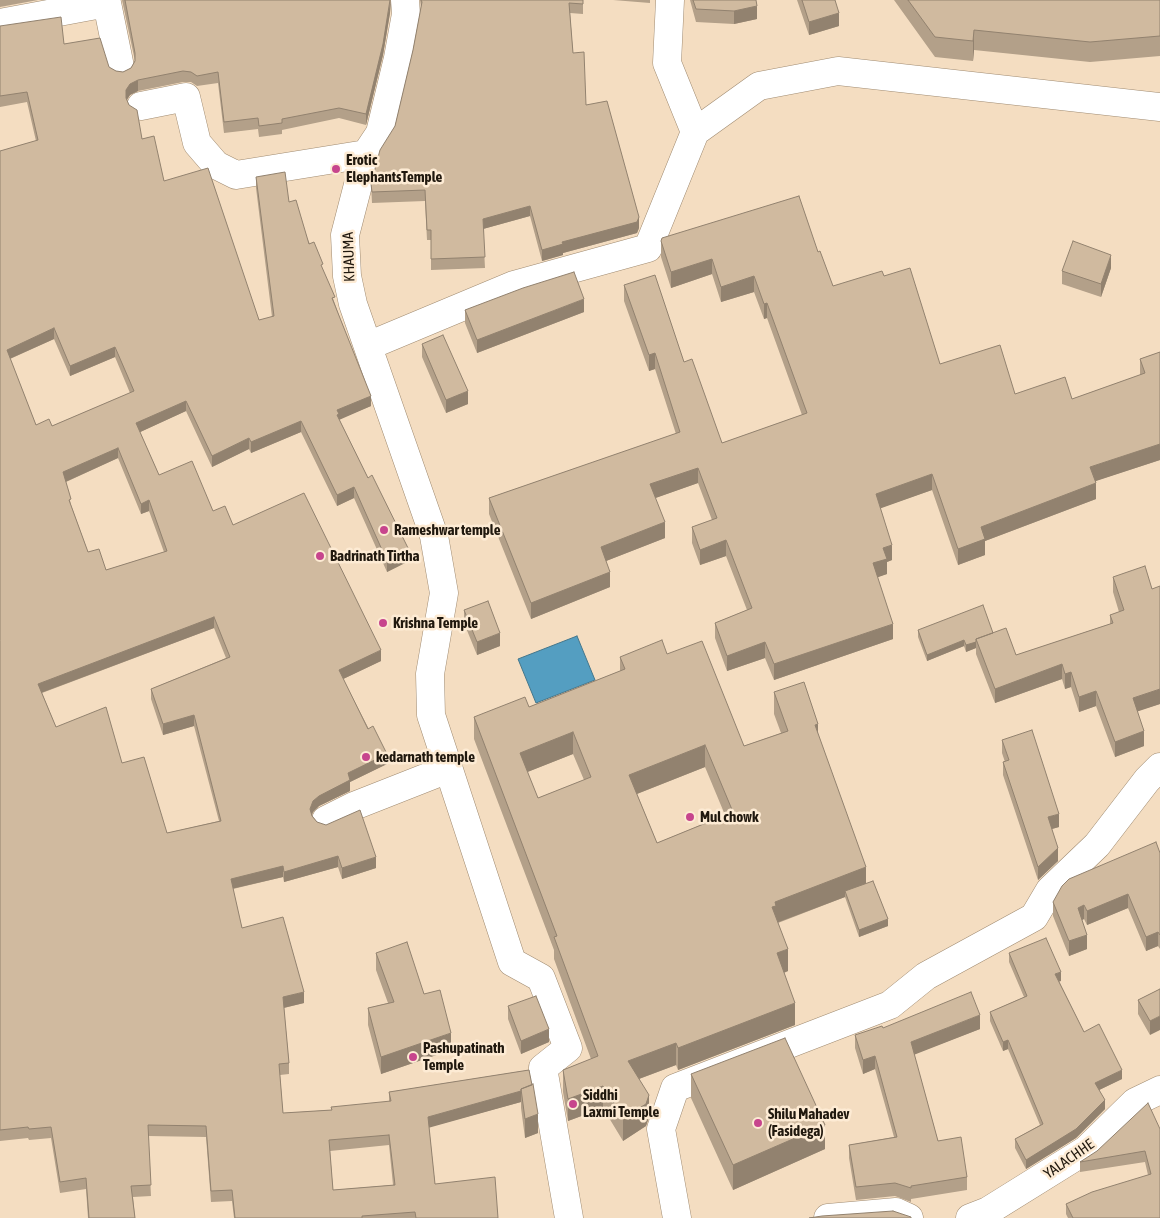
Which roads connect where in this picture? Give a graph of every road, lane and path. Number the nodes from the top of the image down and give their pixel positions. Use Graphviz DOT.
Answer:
graph roads {
  1 [pos="405,0"];
  2 [pos="670,0"];
  3 [pos="0,23"];
  4 [pos="120,67"];
  5 [pos="141,106"];
  6 [pos="1160,107"];
  7 [pos="695,132"];
  8 [pos="366,154"];
  9 [pos="368,346"];
  10 [pos="1160,766"];
  11 [pos="448,769"];
  12 [pos="326,820"];
  13 [pos="1160,1090"];
  14 [pos="569,1218"];
  15 [pos="677,1218"];
  16 [pos="828,1218"];
  17 [pos="909,1218"];
  18 [pos="970,1218"];
  1 -- 8 [label="street, KHAUMA"];
  2 -- 7 [label="street"];
  3 -- 4 [label="street"];
  5 -- 8 [label="street"];
  6 -- 7 [label="street"];
  7 -- 9 [label="street"];
  8 -- 9 [label="street, KHAUMA"];
  9 -- 11 [label="street, KHAUMA"];
  10 -- 15 [label="street"];
  11 -- 12 [label="street"];
  11 -- 14 [label="street, KHAUMA"];
  13 -- 18 [label="street, YALACHHE"];
  16 -- 17 [label="street"];
}
